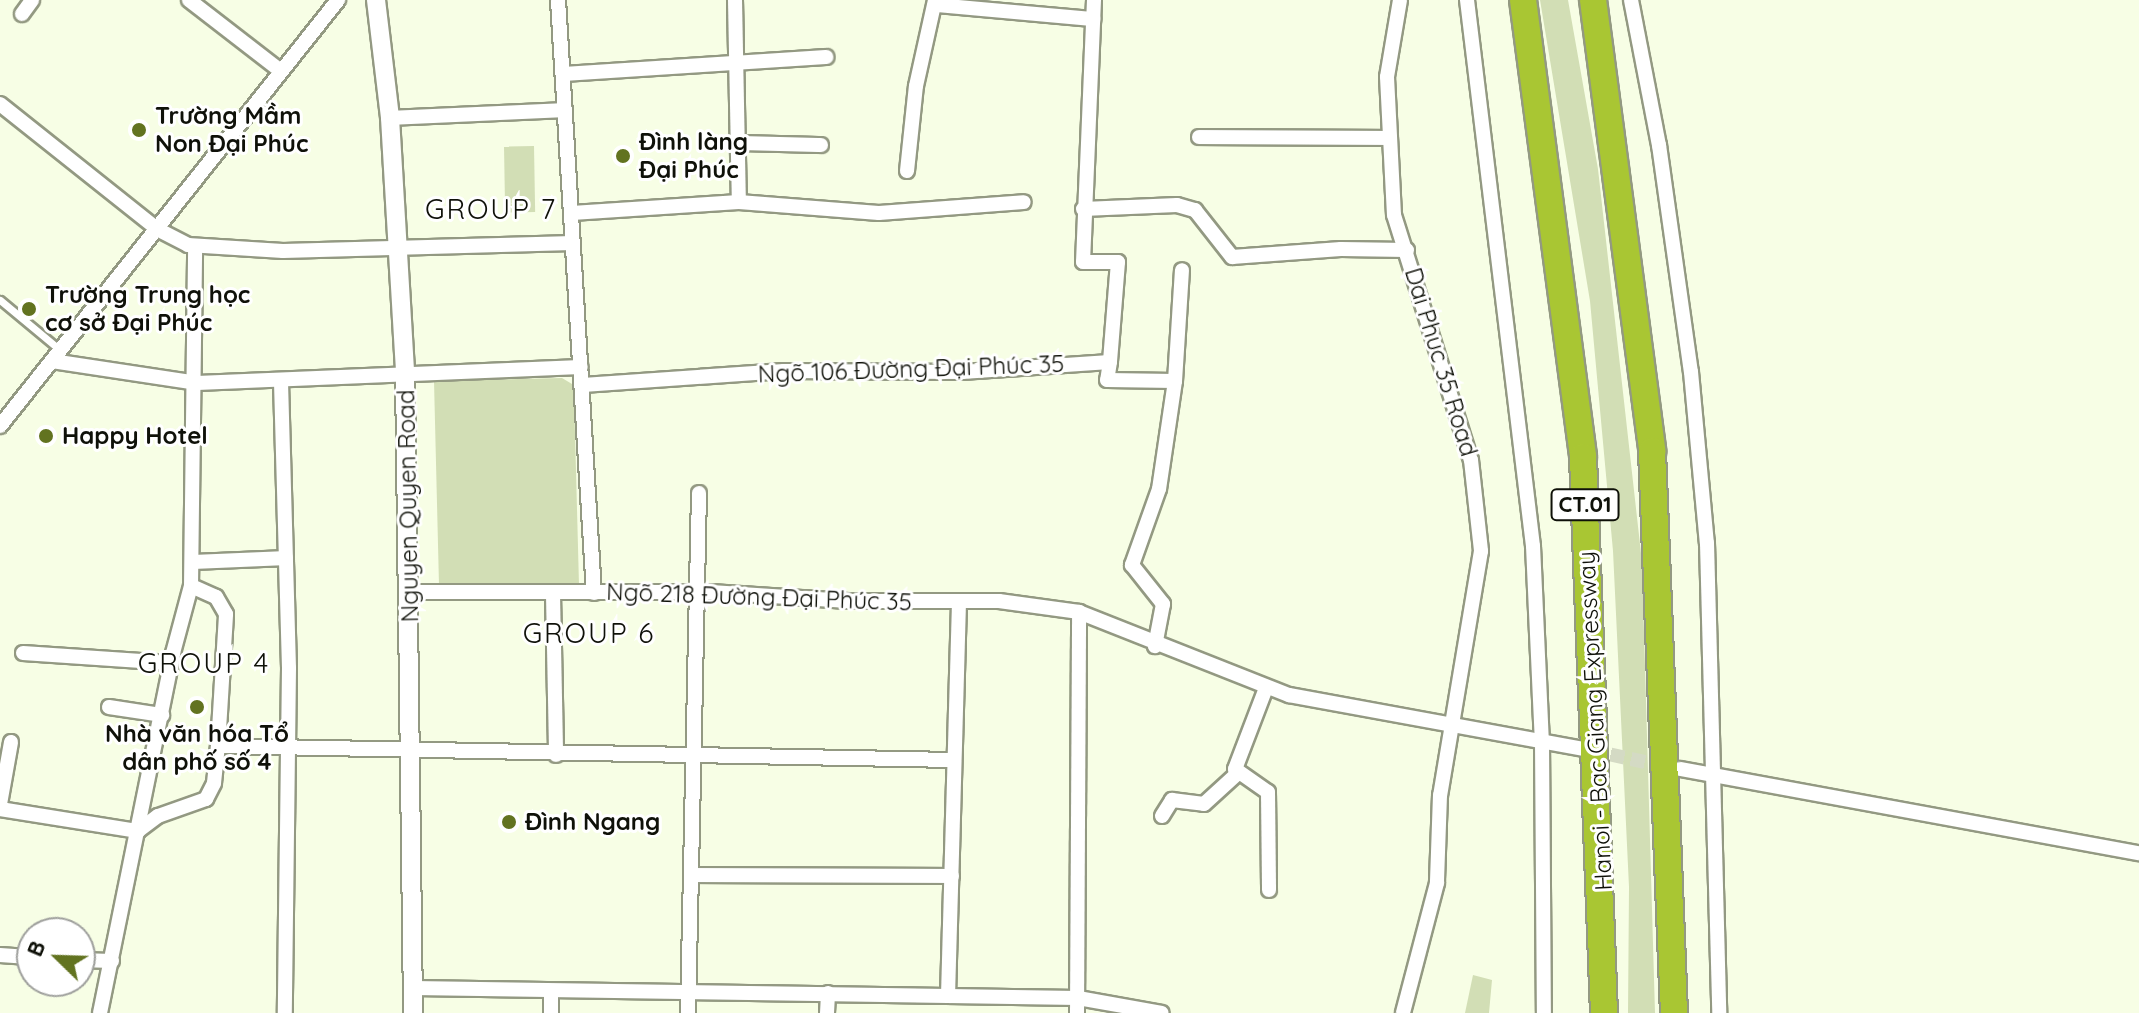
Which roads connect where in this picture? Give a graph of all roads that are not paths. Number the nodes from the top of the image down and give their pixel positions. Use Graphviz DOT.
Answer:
graph roads {
  1 [pos="32,0"];
  2 [pos="189,0"];
  3 [pos="338,0"];
  4 [pos="365,0"];
  5 [pos="376,0"];
  6 [pos="558,0"];
  7 [pos="735,0"];
  8 [pos="1094,0"];
  9 [pos="1400,0"];
  10 [pos="1467,0"];
  11 [pos="1523,0"];
  12 [pos="1593,0"];
  13 [pos="1631,0"];
  14 [pos="936,3"];
  15 [pos="22,14"];
  16 [pos="1093,19"];
  17 [pos="380,23"];
  18 [pos="826,57"];
  19 [pos="736,62"];
  20 [pos="281,71"];
  21 [pos="563,74"];
  22 [pos="0,104"];
  23 [pos="565,110"];
  24 [pos="390,118"];
  25 [pos="1199,137"];
  26 [pos="1390,138"];
  27 [pos="738,143"];
  28 [pos="821,145"];
  29 [pos="907,171"];
  30 [pos="739,202"];
  31 [pos="1024,202"];
  32 [pos="1083,209"];
  33 [pos="572,213"];
  34 [pos="157,229"];
  35 [pos="573,243"];
  36 [pos="195,246"];
  37 [pos="397,247"];
  38 [pos="1407,250"];
  39 [pos="1182,270"];
  40 [pos="0,300"];
  41 [pos="56,356"];
  42 [pos="1110,362"];
  43 [pos="581,367"];
  44 [pos="405,373"];
  45 [pos="1175,381"];
  46 [pos="281,382"];
  47 [pos="197,383"];
  48 [pos="583,385"];
  49 [pos="0,426"];
  50 [pos="699,493"];
  51 [pos="286,558"];
  52 [pos="194,562"];
  53 [pos="191,586"];
  54 [pos="410,592"];
  55 [pos="594,593"];
  56 [pos="700,593"];
  57 [pos="553,594"];
  58 [pos="959,602"];
  59 [pos="1079,612"];
  60 [pos="1155,646"];
  61 [pos="23,653"];
  62 [pos="171,663"];
  63 [pos="1266,688"];
  64 [pos="109,707"];
  65 [pos="162,715"];
  66 [pos="1451,725"];
  67 [pos="11,742"];
  68 [pos="1542,742"];
  69 [pos="218,746"];
  70 [pos="290,748"];
  71 [pos="1590,750"];
  72 [pos="413,753"];
  73 [pos="556,755"];
  74 [pos="696,756"];
  75 [pos="953,760"];
  76 [pos="1680,769"];
  77 [pos="1238,773"];
  78 [pos="1717,775"];
  79 [pos="0,807"];
  80 [pos="1162,816"];
  81 [pos="138,831"];
  82 [pos="2139,853"];
  83 [pos="695,875"];
  84 [pos="952,876"];
  85 [pos="1269,890"];
  86 [pos="96,960"];
  87 [pos="112,961"];
  88 [pos="413,988"];
  89 [pos="551,991"];
  90 [pos="689,992"];
  91 [pos="828,993"];
  92 [pos="948,996"];
  93 [pos="1078,1005"];
  94 [pos="1154,1012"];
  95 [pos="100,1013"];
  96 [pos="285,1013"];
  97 [pos="413,1013"];
  98 [pos="551,1013"];
  99 [pos="688,1013"];
  100 [pos="827,1013"];
  101 [pos="1403,1013"];
  102 [pos="1544,1013"];
  103 [pos="1604,1013"];
  104 [pos="1674,1013"];
  105 [pos="1719,1013"];
  1 -- 15 [label="street"];
  2 -- 20 [label="street"];
  3 -- 20 [label="street"];
  4 -- 17 [label="street"];
  5 -- 17 [label="street, Nguyen Quyen Road"];
  6 -- 21 [label="street, Ngõ 218 Đường Đại Phúc 35"];
  7 -- 19 [label="street"];
  8 -- 16 [label="street"];
  9 -- 26 [label="street, Dai Phuc 35 Road"];
  10 -- 68 [label="street"];
  11 -- 103 [label="highway, Hanoi - Bac Giang Expressway / CT.01"];
  12 -- 104 [label="highway, CT.01"];
  13 -- 78 [label="street"];
  14 -- 16 [label="street"];
  14 -- 29 [label="street"];
  16 -- 32 [label="street"];
  17 -- 24 [label="street, Nguyen Quyen Road"];
  18 -- 19 [label="street"];
  19 -- 21 [label="street"];
  19 -- 27 [label="street"];
  20 -- 34 [label="street"];
  21 -- 23 [label="street, Ngõ 218 Đường Đại Phúc 35"];
  22 -- 34 [label="street"];
  23 -- 24 [label="street"];
  23 -- 33 [label="street, Ngõ 218 Đường Đại Phúc 35"];
  24 -- 37 [label="street, Nguyen Quyen Road"];
  25 -- 26 [label="street"];
  26 -- 38 [label="street, Dai Phuc 35 Road"];
  27 -- 28 [label="street"];
  27 -- 30 [label="street"];
  30 -- 31 [label="street"];
  30 -- 33 [label="street"];
  32 -- 38 [label="street"];
  32 -- 42 [label="street"];
  33 -- 35 [label="street, Ngõ 218 Đường Đại Phúc 35"];
  34 -- 36 [label="street"];
  34 -- 41 [label="street"];
  35 -- 37 [label="street"];
  35 -- 43 [label="street, Ngõ 218 Đường Đại Phúc 35"];
  36 -- 37 [label="street"];
  36 -- 47 [label="street"];
  37 -- 44 [label="street, Nguyen Quyen Road"];
  38 -- 66 [label="street, Dai Phuc 35 Road"];
  39 -- 45 [label="street"];
  40 -- 41 [label="lane"];
  41 -- 47 [label="street"];
  41 -- 49 [label="street"];
  42 -- 45 [label="street"];
  42 -- 48 [label="street, Ngõ 106 Đường Đại Phúc 35"];
  43 -- 44 [label="street"];
  43 -- 48 [label="street, Ngõ 218 Đường Đại Phúc 35"];
  44 -- 46 [label="street"];
  44 -- 54 [label="street, Nguyen Quyen Road"];
  45 -- 60 [label="street"];
  46 -- 47 [label="street"];
  46 -- 51 [label="street"];
  47 -- 52 [label="street"];
  48 -- 55 [label="street, Ngõ 218 Đường Đại Phúc 35"];
  50 -- 56 [label="street"];
  51 -- 52 [label="street"];
  51 -- 70 [label="street"];
  52 -- 53 [label="street"];
  53 -- 62 [label="street"];
  53 -- 69 [label="street"];
  54 -- 57 [label="street"];
  54 -- 72 [label="street, Nguyen Quyen Road"];
  55 -- 56 [label="street, Ngõ 218 Đường Đại Phúc 35"];
  55 -- 57 [label="street"];
  56 -- 58 [label="street, Ngõ 218 Đường Đại Phúc 35"];
  56 -- 74 [label="street"];
  57 -- 73 [label="street"];
  58 -- 59 [label="street, Ngõ 218 Đường Đại Phúc 35"];
  58 -- 75 [label="street"];
  59 -- 60 [label="street, Ngõ 218 Đường Đại Phúc 35"];
  59 -- 93 [label="street"];
  60 -- 63 [label="street, Ngõ 218 Đường Đại Phúc 35"];
  61 -- 62 [label="street"];
  62 -- 65 [label="street"];
  63 -- 66 [label="street, Ngõ 218 Đường Đại Phúc 35"];
  63 -- 77 [label="street"];
  64 -- 65 [label="street"];
  65 -- 81 [label="street"];
  66 -- 68 [label="street, Ngõ 218 Đường Đại Phúc 35"];
  66 -- 101 [label="street, Dai Phuc 35 Road"];
  67 -- 79 [label="street"];
  68 -- 71 [label="street, Ngõ 218 Đường Đại Phúc 35"];
  68 -- 102 [label="street"];
  69 -- 70 [label="street"];
  69 -- 81 [label="street"];
  70 -- 72 [label="street"];
  70 -- 96 [label="street"];
  72 -- 73 [label="street"];
  72 -- 88 [label="street, Nguyen Quyen Road"];
  73 -- 74 [label="street"];
  74 -- 75 [label="street"];
  74 -- 83 [label="street"];
  75 -- 84 [label="street"];
  76 -- 78 [label="street"];
  77 -- 80 [label="street"];
  77 -- 85 [label="street"];
  78 -- 82 [label="street"];
  78 -- 105 [label="street"];
  79 -- 81 [label="street"];
  81 -- 87 [label="street"];
  83 -- 84 [label="street"];
  83 -- 90 [label="street"];
  84 -- 92 [label="street"];
  86 -- 87 [label="street"];
  87 -- 95 [label="street"];
  88 -- 89 [label="street"];
  88 -- 97 [label="street, Nguyen Quyen Road"];
  89 -- 90 [label="street"];
  89 -- 98 [label="street"];
  90 -- 91 [label="street"];
  90 -- 99 [label="street"];
  91 -- 92 [label="street"];
  91 -- 100 [label="street"];
  92 -- 93 [label="street"];
  93 -- 94 [label="street"];
}
